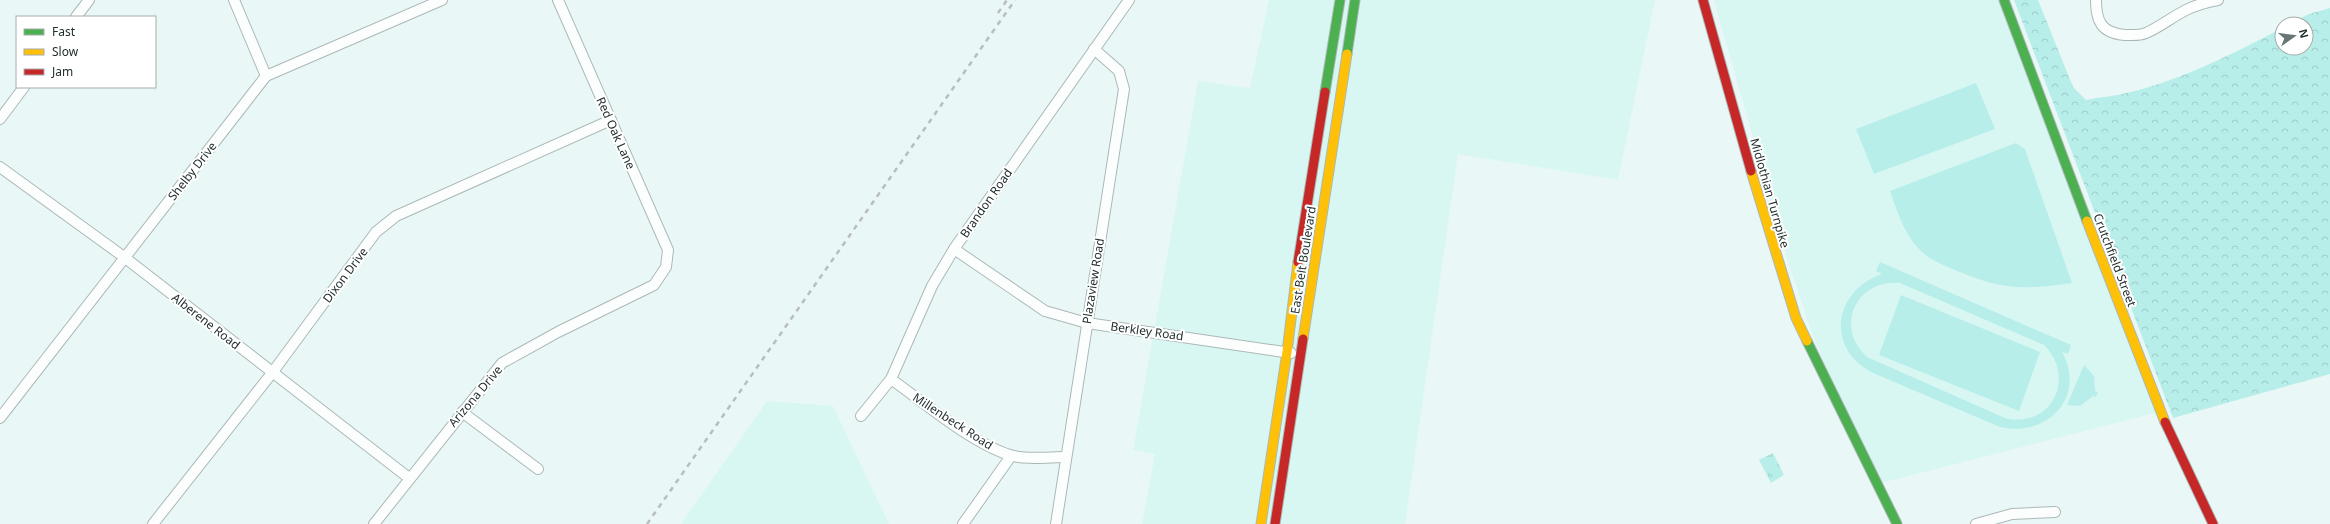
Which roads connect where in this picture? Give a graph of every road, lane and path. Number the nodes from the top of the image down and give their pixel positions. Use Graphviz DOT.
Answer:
graph roads {
  1 [pos="89,0"];
  2 [pos="234,0"];
  3 [pos="442,0"];
  4 [pos="558,0"];
  5 [pos="1129,0"];
  6 [pos="1340,0"];
  7 [pos="1355,0"];
  8 [pos="1703,0"];
  9 [pos="2004,0"];
  10 [pos="2096,0"];
  11 [pos="2218,0"];
  12 [pos="2202,1"];
  13 [pos="77,16"];
  14 [pos="1094,49"];
  15 [pos="266,76"];
  16 [pos="23,88"];
  17 [pos="0,119"];
  18 [pos="611,120"];
  19 [pos="0,167"];
  20 [pos="1769,196"];
  21 [pos="954,249"];
  22 [pos="124,257"];
  23 [pos="666,267"];
  24 [pos="1800,296"];
  25 [pos="1809,322"];
  26 [pos="1087,323"];
  27 [pos="1287,352"];
  28 [pos="1301,354"];
  29 [pos="272,373"];
  30 [pos="891,379"];
  31 [pos="1830,386"];
  32 [pos="462,412"];
  33 [pos="861,416"];
  34 [pos="0,418"];
  35 [pos="1011,456"];
  36 [pos="1065,457"];
  37 [pos="538,469"];
  38 [pos="409,478"];
  39 [pos="2055,512"];
  40 [pos="153,524"];
  41 [pos="374,524"];
  42 [pos="963,524"];
  43 [pos="1056,524"];
  44 [pos="1260,524"];
  45 [pos="1275,524"];
  46 [pos="1897,524"];
  47 [pos="1976,524"];
  48 [pos="2212,524"];
  1 -- 13 [label="street"];
  2 -- 15 [label="street"];
  3 -- 15 [label="street, Shelby Drive"];
  4 -- 18 [label="street, Red Oak Lane"];
  5 -- 14 [label="street, Brandon Road"];
  6 -- 27 [label="main road, East Belt Boulevard"];
  7 -- 28 [label="main road, East Belt Boulevard"];
  8 -- 31 [label="main road, Midlothian Turnpike"];
  9 -- 48 [label="main road, Crutchfield Street"];
  10 -- 12 [label="street"];
  11 -- 12 [label="street"];
  14 -- 21 [label="street, Brandon Road"];
  14 -- 26 [label="street, Plazaview Road"];
  15 -- 22 [label="street, Shelby Drive"];
  16 -- 17 [label="street"];
  18 -- 23 [label="street, Red Oak Lane"];
  18 -- 29 [label="street, Dixon Drive"];
  19 -- 22 [label="street, Alberene Road"];
  20 -- 24 [label="main road, Midlothian Turnpike"];
  21 -- 26 [label="street, Berkley Road"];
  21 -- 30 [label="street, Brandon Road"];
  22 -- 29 [label="street, Alberene Road"];
  22 -- 34 [label="street, Shelby Drive"];
  23 -- 32 [label="street, Arizona Drive"];
  25 -- 31 [label="main road, Midlothian Turnpike"];
  26 -- 27 [label="street, Berkley Road"];
  26 -- 36 [label="street, Plazaview Road"];
  27 -- 28 [label="street, Berkley Road"];
  27 -- 44 [label="main road, East Belt Boulevard"];
  28 -- 45 [label="main road, East Belt Boulevard"];
  29 -- 38 [label="street, Alberene Road"];
  29 -- 40 [label="street, Dixon Drive"];
  30 -- 33 [label="street, Brandon Road"];
  30 -- 35 [label="street, Millenbeck Road"];
  31 -- 46 [label="main road, Midlothian Turnpike"];
  32 -- 37 [label="street"];
  32 -- 38 [label="street, Arizona Drive"];
  35 -- 36 [label="street, Millenbeck Road"];
  35 -- 42 [label="street"];
  36 -- 43 [label="street, Plazaview Road"];
  38 -- 41 [label="street, Arizona Drive"];
  39 -- 47 [label="street"];
}
